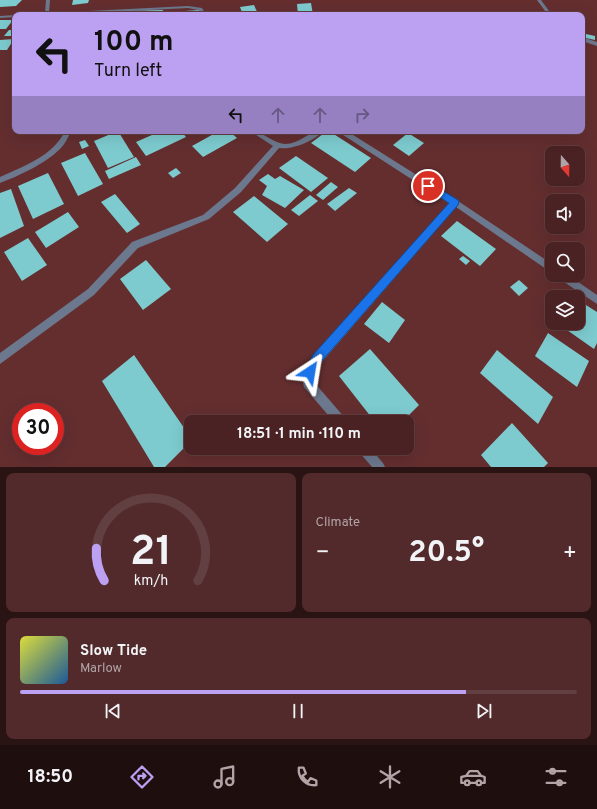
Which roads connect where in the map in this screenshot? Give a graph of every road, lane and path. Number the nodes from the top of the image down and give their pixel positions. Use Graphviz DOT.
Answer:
graph roads {
  1 [pos="48,0"];
  2 [pos="539,0"];
  3 [pos="47,12"];
  4 [pos="129,12"];
  5 [pos="202,12"];
  6 [pos="548,12"];
  7 [pos="12,16"];
  8 [pos="0,17"];
  9 [pos="585,40"];
  10 [pos="597,44"];
  11 [pos="67,134"];
  12 [pos="258,134"];
  13 [pos="314,134"];
  14 [pos="346,134"];
  15 [pos="278,145"];
  16 [pos="0,180"];
  17 [pos="455,202"];
  18 [pos="545,264"];
  19 [pos="571,282"];
  20 [pos="597,300"];
  21 [pos="0,359"];
  22 [pos="335,415"];
  23 [pos="369,455"];
  24 [pos="380,467"];
  1 -- 3 [label="street"];
  2 -- 6 [label="street"];
  4 -- 5 [label="street"];
  7 -- 8 [label="street"];
  9 -- 10 [label="street"];
  11 -- 16 [label="street"];
  12 -- 15 [label="street"];
  13 -- 15 [label="street"];
  14 -- 17 [label="street"];
  15 -- 21 [label="street"];
  17 -- 18 [label="street"];
  17 -- 22 [label="street"];
  19 -- 20 [label="street"];
  23 -- 24 [label="street"];
}
